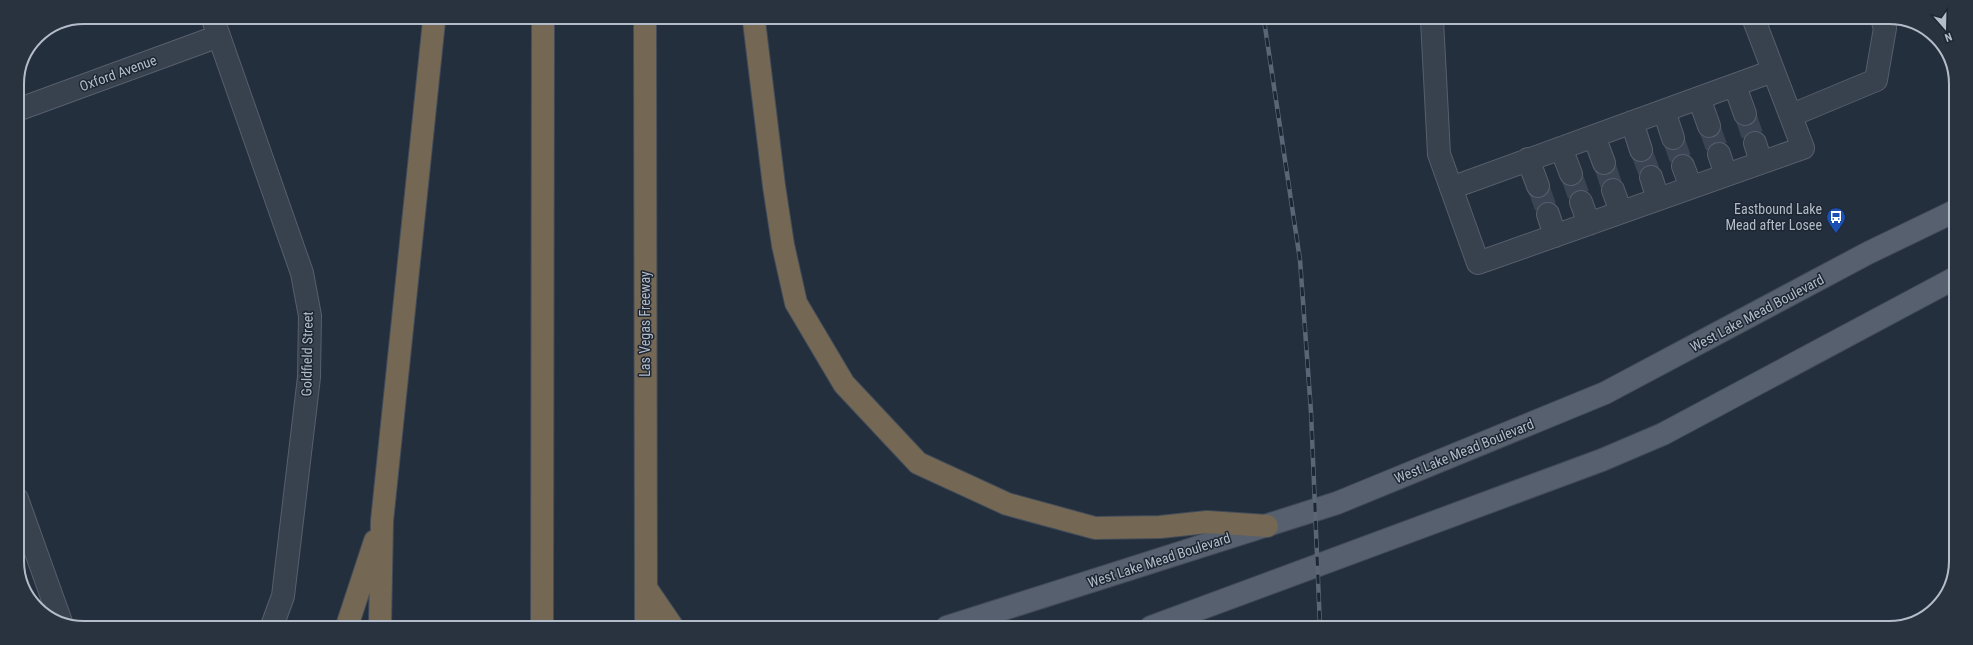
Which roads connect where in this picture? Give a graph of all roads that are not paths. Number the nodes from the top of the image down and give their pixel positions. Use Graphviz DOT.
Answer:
graph roads {
  1 [pos="434,24"];
  2 [pos="543,24"];
  3 [pos="645,24"];
  4 [pos="754,24"];
  5 [pos="1432,24"];
  6 [pos="1755,24"];
  7 [pos="1884,24"];
  8 [pos="217,29"];
  9 [pos="1773,71"];
  10 [pos="1735,86"];
  11 [pos="1699,98"];
  12 [pos="24,107"];
  13 [pos="1664,111"];
  14 [pos="1745,114"];
  15 [pos="1792,114"];
  16 [pos="1632,122"];
  17 [pos="1709,126"];
  18 [pos="1594,136"];
  19 [pos="1673,138"];
  20 [pos="1561,148"];
  21 [pos="1641,150"];
  22 [pos="1719,154"];
  23 [pos="1528,159"];
  24 [pos="1604,163"];
  25 [pos="1683,166"];
  26 [pos="1571,174"];
  27 [pos="1726,175"];
  28 [pos="1651,177"];
  29 [pos="1538,186"];
  30 [pos="1691,187"];
  31 [pos="1451,188"];
  32 [pos="1613,190"];
  33 [pos="1658,199"];
  34 [pos="1581,202"];
  35 [pos="1621,212"];
  36 [pos="1548,214"];
  37 [pos="1949,214"];
  38 [pos="1589,224"];
  39 [pos="1555,236"];
  40 [pos="1949,281"];
  41 [pos="382,521"];
  42 [pos="24,523"];
  43 [pos="1267,526"];
  44 [pos="646,588"];
  45 [pos="59,616"];
  46 [pos="274,621"];
  47 [pos="349,621"];
  48 [pos="380,621"];
  49 [pos="542,621"];
  50 [pos="646,621"];
  51 [pos="669,621"];
  52 [pos="966,621"];
  53 [pos="1167,621"];
  1 -- 41 [label="highway"];
  2 -- 49 [label="highway"];
  3 -- 44 [label="highway, Las Vegas Freeway"];
  4 -- 43 [label="highway"];
  5 -- 31 [label="street"];
  6 -- 9 [label="street"];
  7 -- 15 [label="street"];
  8 -- 12 [label="street, Oxford Avenue"];
  8 -- 46 [label="street, Goldfield Street"];
  9 -- 10 [label="street"];
  9 -- 15 [label="street"];
  10 -- 11 [label="street"];
  10 -- 14 [label="street"];
  11 -- 13 [label="street"];
  11 -- 17 [label="street"];
  13 -- 16 [label="street"];
  13 -- 19 [label="street"];
  15 -- 27 [label="street"];
  16 -- 18 [label="street"];
  16 -- 21 [label="street"];
  18 -- 20 [label="street"];
  18 -- 24 [label="street"];
  20 -- 23 [label="street"];
  20 -- 26 [label="street"];
  22 -- 27 [label="street"];
  23 -- 29 [label="street"];
  23 -- 31 [label="street"];
  25 -- 30 [label="street"];
  27 -- 30 [label="street"];
  28 -- 33 [label="street"];
  30 -- 33 [label="street"];
  31 -- 39 [label="street"];
  32 -- 35 [label="street"];
  33 -- 35 [label="street"];
  34 -- 38 [label="street"];
  35 -- 38 [label="street"];
  36 -- 39 [label="street"];
  37 -- 43 [label="main road, West Lake Mead Boulevard"];
  38 -- 39 [label="street"];
  40 -- 53 [label="main road"];
  41 -- 47 [label="highway"];
  41 -- 48 [label="highway"];
  42 -- 45 [label="street"];
  43 -- 52 [label="main road, West Lake Mead Boulevard"];
  44 -- 50 [label="highway, Las Vegas Freeway"];
  44 -- 51 [label="highway"];
}
